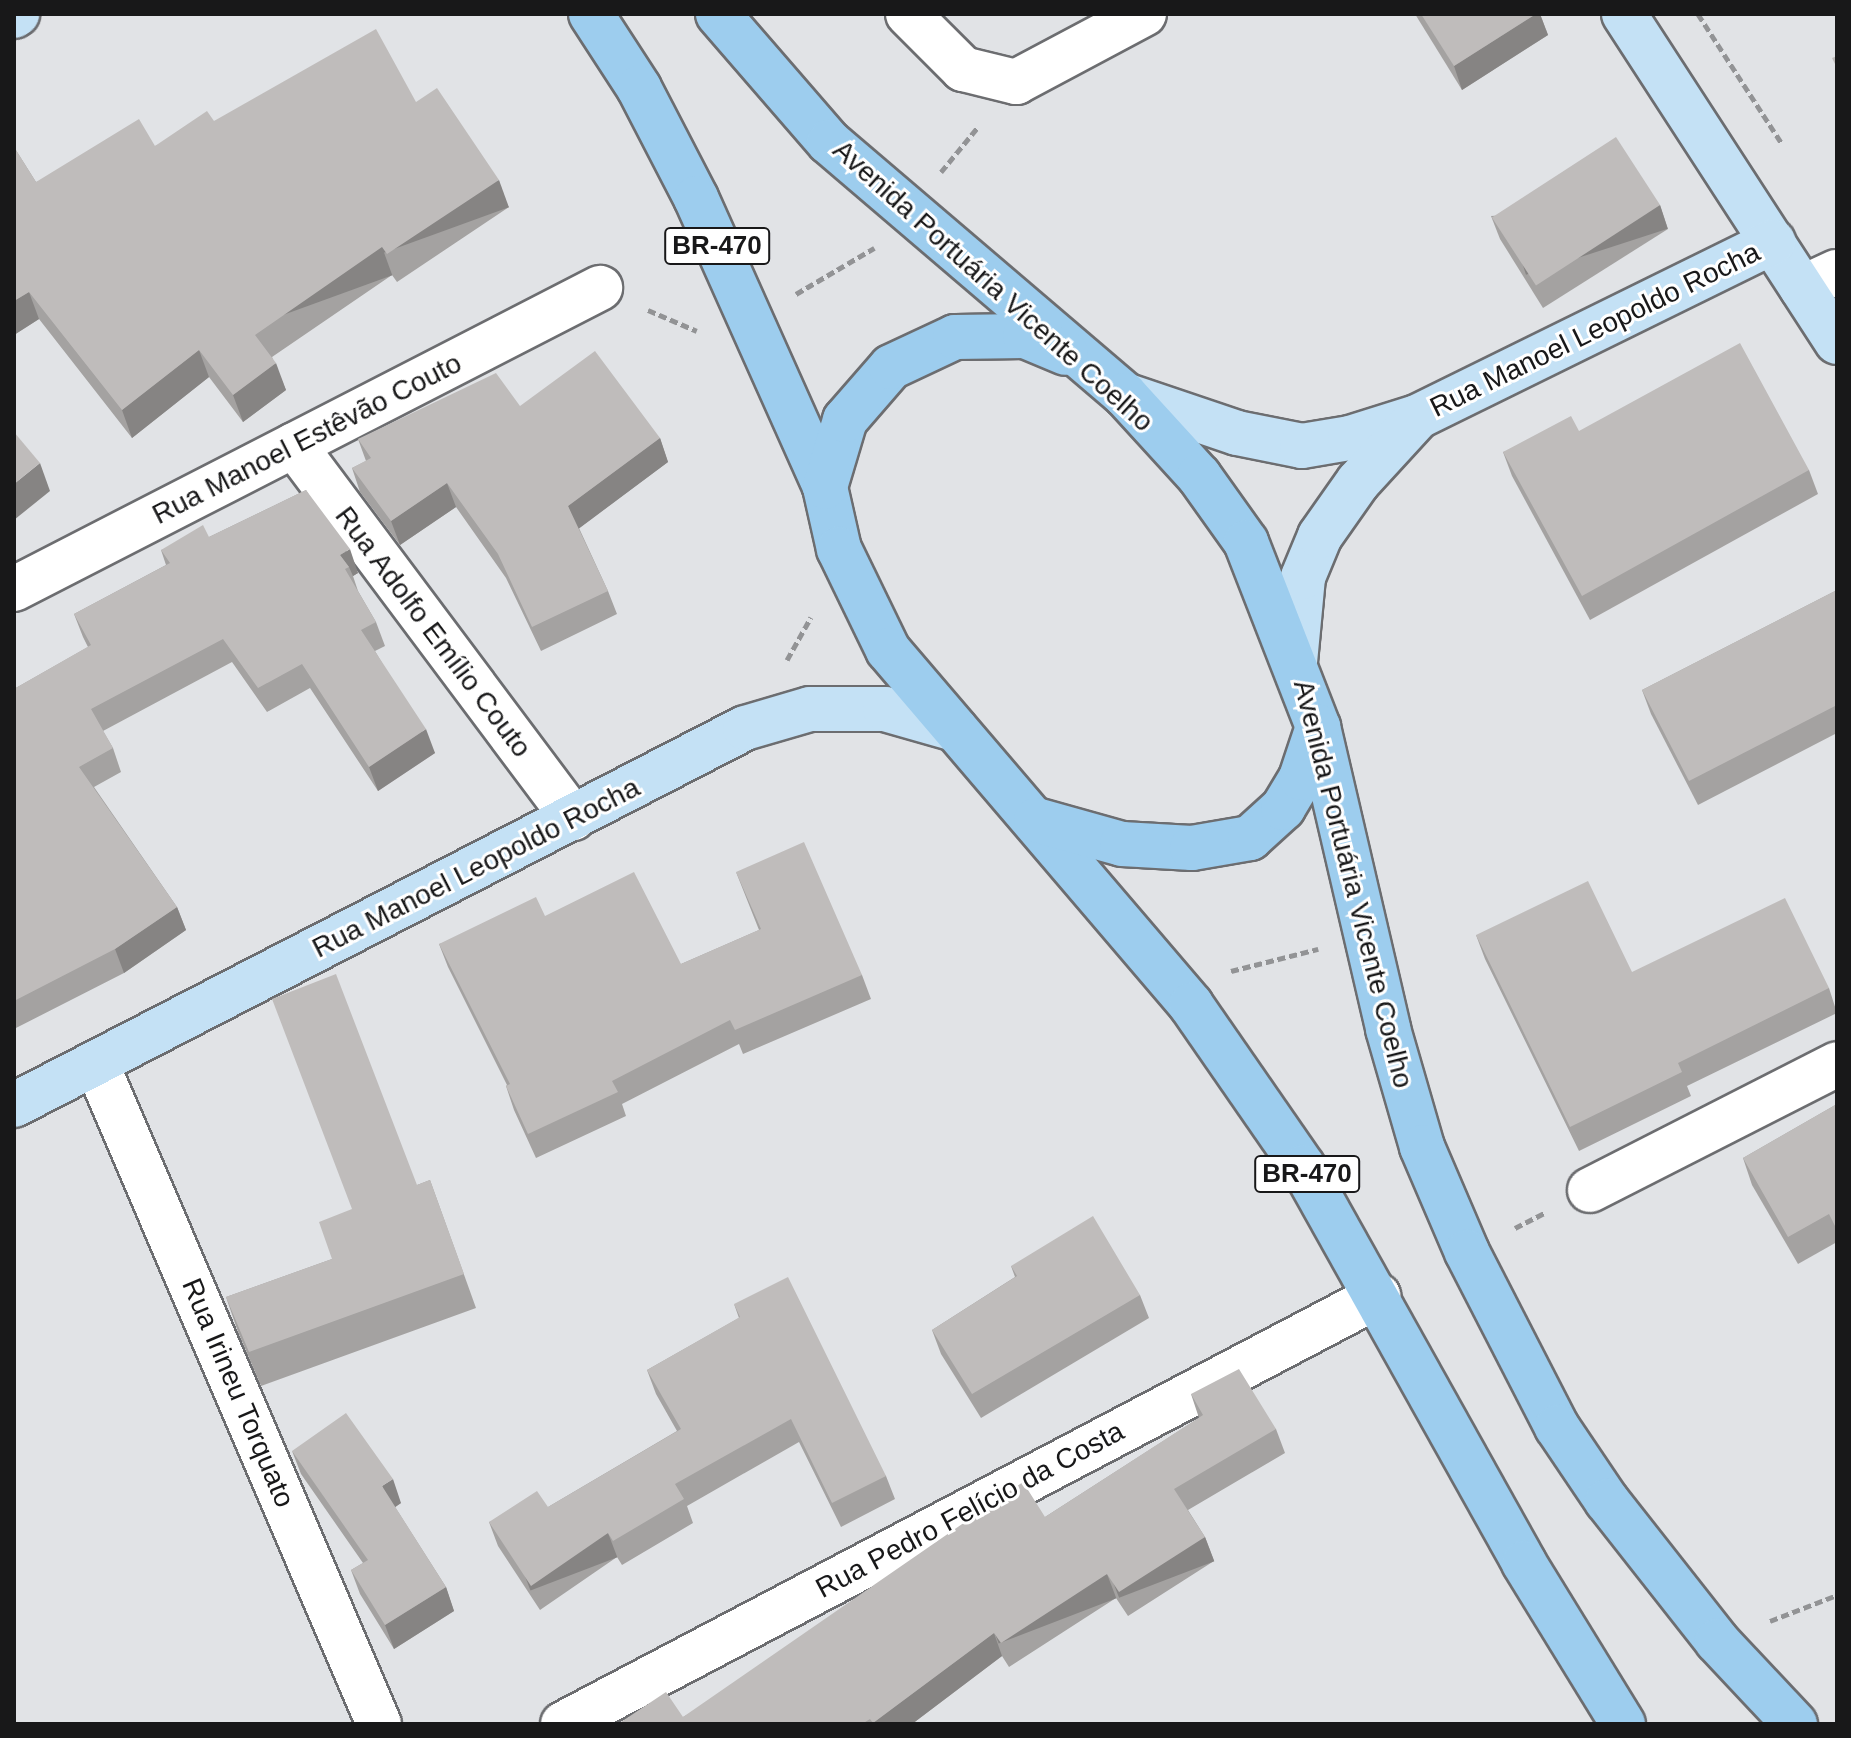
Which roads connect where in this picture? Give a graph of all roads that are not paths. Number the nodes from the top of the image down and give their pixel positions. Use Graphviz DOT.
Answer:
graph roads {
  1 [pos="591,14"];
  2 [pos="718,14"];
  3 [pos="908,14"];
  4 [pos="1144,14"];
  5 [pos="1624,14"];
  6 [pos="1773,242"];
  7 [pos="1820,280"];
  8 [pos="600,288"];
  9 [pos="1837,342"];
  10 [pos="1090,364"];
  11 [pos="1125,395"];
  12 [pos="1417,417"];
  13 [pos="294,445"];
  14 [pos="825,487"];
  15 [pos="14,589"];
  16 [pos="1295,662"];
  17 [pos="1318,727"];
  18 [pos="955,729"];
  19 [pos="573,818"];
  20 [pos="1036,820"];
  21 [pos="96,1063"];
  22 [pos="1837,1064"];
  23 [pos="14,1105"];
  24 [pos="1590,1190"];
  25 [pos="1378,1296"];
  26 [pos="379,1724"];
  27 [pos="563,1724"];
  28 [pos="1623,1724"];
  29 [pos="1795,1724"];
  1 -- 14 [label="highway, BR-470"];
  2 -- 10 [label="highway, Avenida Portuária Vicente Coelho"];
  3 -- 4 [label="street"];
  5 -- 6 [label="main road"];
  6 -- 7 [label="main road"];
  6 -- 12 [label="main road, Rua Manoel Leopoldo Rocha"];
  7 -- 9 [label="main road"];
  8 -- 13 [label="street, Rua Manoel Estêvão Couto"];
  10 -- 11 [label="highway, Avenida Portuária Vicente Coelho"];
  10 -- 14 [label="highway"];
  11 -- 12 [label="main road, Rua Manoel Leopoldo Rocha"];
  11 -- 16 [label="highway, Avenida Portuária Vicente Coelho"];
  12 -- 16 [label="main road, Rua Manoel Leopoldo Rocha"];
  13 -- 15 [label="street, Rua Manoel Estêvão Couto"];
  13 -- 19 [label="street, Rua Adolfo Emílio Couto"];
  14 -- 18 [label="highway, BR-470"];
  16 -- 17 [label="highway, Avenida Portuária Vicente Coelho"];
  17 -- 20 [label="highway"];
  17 -- 29 [label="highway, Avenida Portuária Vicente Coelho"];
  18 -- 19 [label="main road, Rua Manoel Leopoldo Rocha"];
  18 -- 20 [label="highway, BR-470"];
  19 -- 21 [label="main road, Rua Manoel Leopoldo Rocha"];
  20 -- 25 [label="highway, BR-470"];
  21 -- 23 [label="main road, Rua Manoel Leopoldo Rocha"];
  21 -- 26 [label="street, Rua Irineu Torquato"];
  22 -- 24 [label="street"];
  25 -- 27 [label="street, Rua Pedro Felício da Costa"];
  25 -- 28 [label="highway, BR-470"];
}
